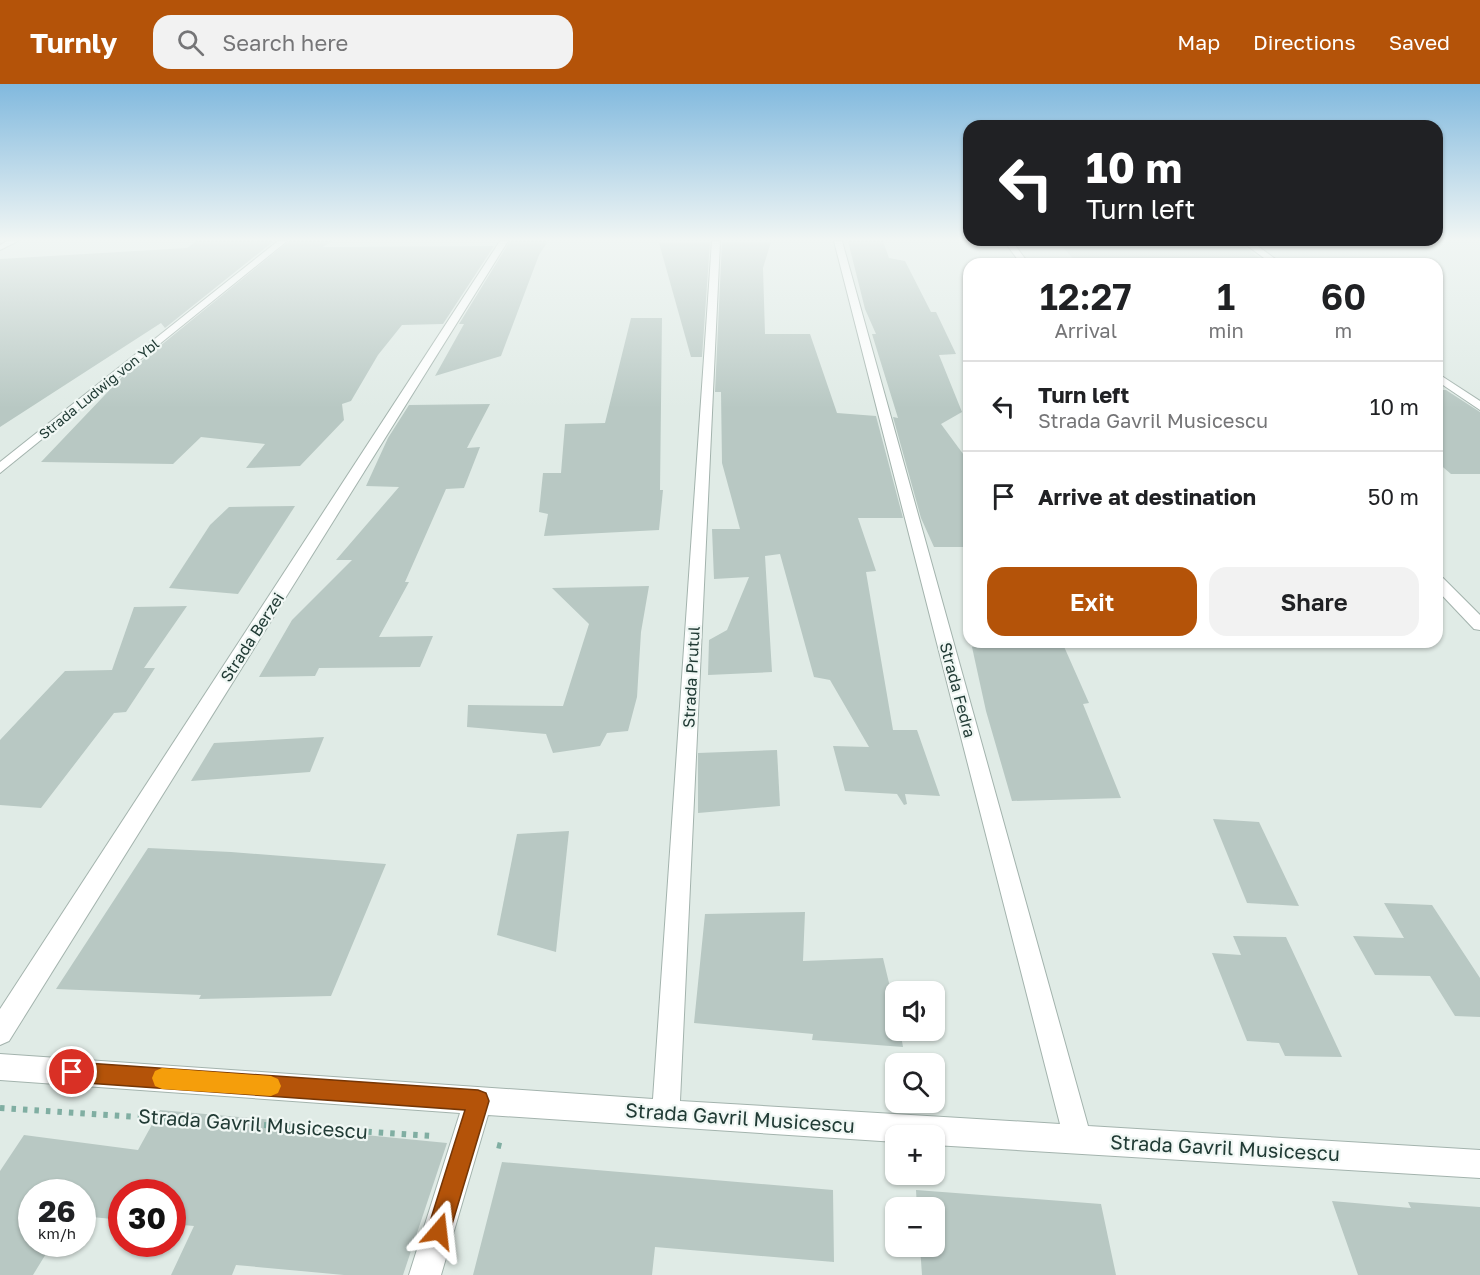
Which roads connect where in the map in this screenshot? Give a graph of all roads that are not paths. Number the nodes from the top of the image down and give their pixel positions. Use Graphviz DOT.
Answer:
graph roads {
  1 [pos="214,297"];
  2 [pos="469,297"];
  3 [pos="713,297"];
  4 [pos="853,297"];
  5 [pos="1443,380"];
  6 [pos="1480,406"];
  7 [pos="0,469"];
  8 [pos="1443,587"];
  9 [pos="1480,625"];
  10 [pos="0,1032"];
  11 [pos="0,1067"];
  12 [pos="478,1101"];
  13 [pos="666,1114"];
  14 [pos="1078,1140"];
  15 [pos="1480,1164"];
  16 [pos="425,1275"];
  1 -- 7 [label="street, Strada Ludwig von Ybl"];
  2 -- 10 [label="street, Strada Berzei"];
  3 -- 13 [label="street, Strada Prutul"];
  4 -- 14 [label="street, Strada Fedra"];
  5 -- 6 [label="street"];
  8 -- 9 [label="street"];
  11 -- 12 [label="street, Strada Gavril Musicescu"];
  12 -- 13 [label="street, Strada Gavril Musicescu"];
  12 -- 16 [label="street"];
  13 -- 14 [label="street, Strada Gavril Musicescu"];
  14 -- 15 [label="street, Strada Gavril Musicescu"];
}
